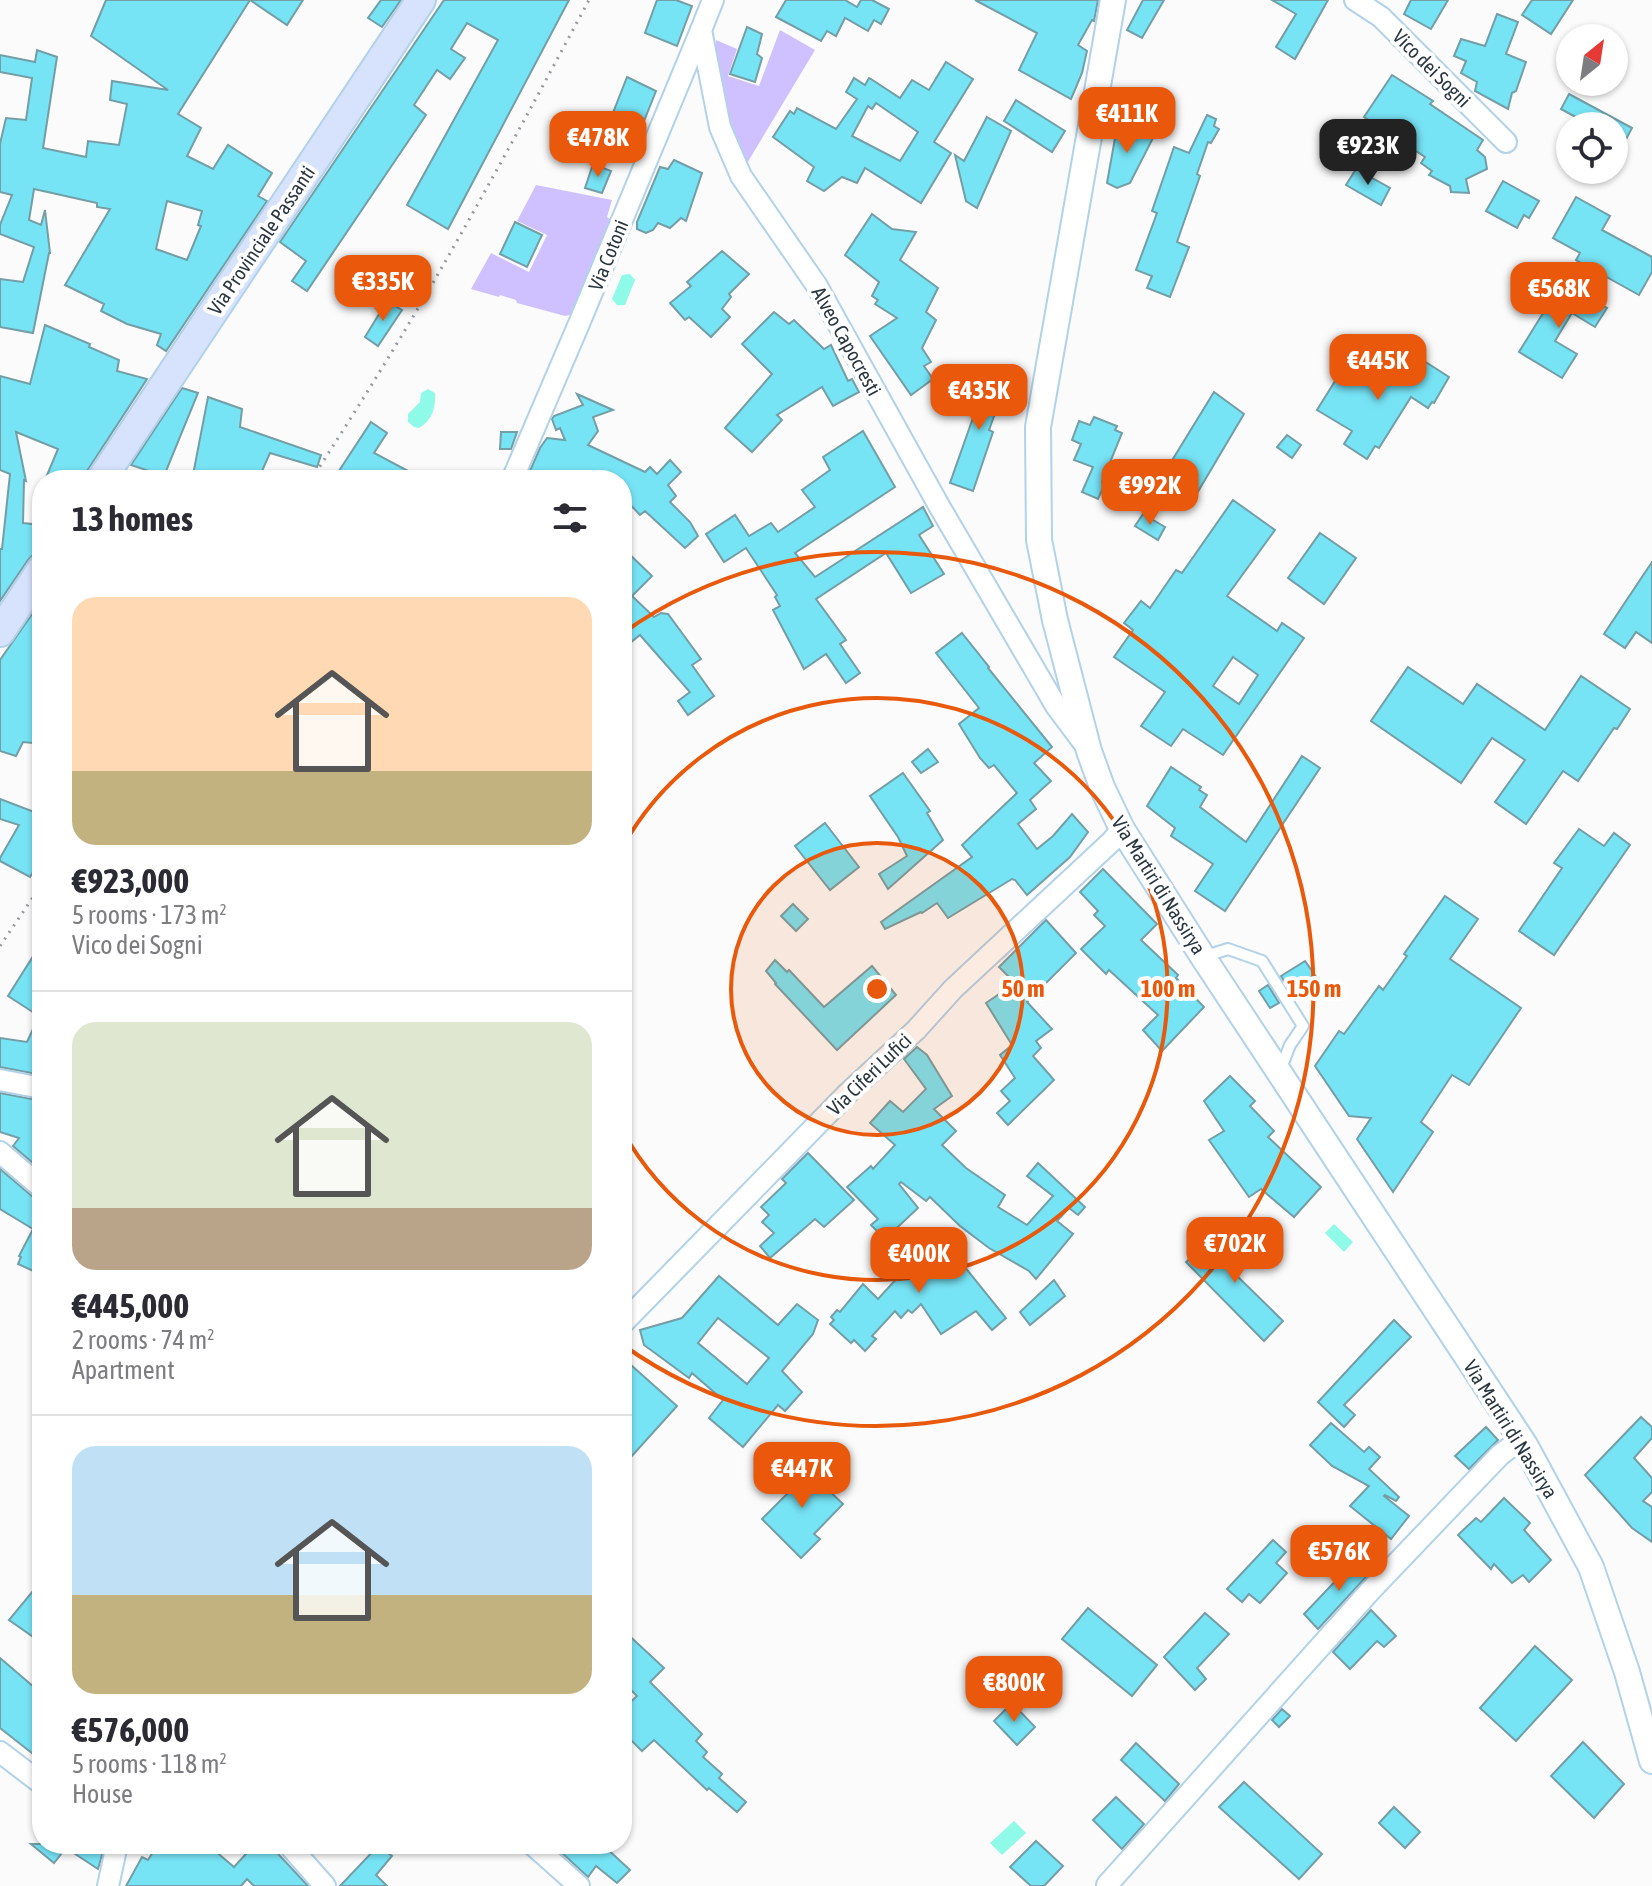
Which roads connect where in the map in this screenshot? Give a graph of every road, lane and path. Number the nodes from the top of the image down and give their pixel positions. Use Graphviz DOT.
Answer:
graph roads {
  1 [pos="421,0"];
  2 [pos="589,0"];
  3 [pos="713,0"];
  4 [pos="1113,0"];
  5 [pos="1355,0"];
  6 [pos="701,30"];
  7 [pos="1506,142"];
  8 [pos="108,470"];
  9 [pos="317,470"];
  10 [pos="516,470"];
  11 [pos="32,584"];
  12 [pos="0,632"];
  13 [pos="1089,751"];
  14 [pos="1122,829"];
  15 [pos="32,899"];
  16 [pos="0,946"];
  17 [pos="1203,957"];
  18 [pos="1279,1073"];
  19 [pos="0,1080"];
  20 [pos="32,1086"];
  21 [pos="0,1152"];
  22 [pos="32,1179"];
  23 [pos="632,1314"];
  24 [pos="1521,1439"];
  25 [pos="0,1752"];
  26 [pos="1652,1761"];
  27 [pos="32,1776"];
  28 [pos="115,1854"];
  29 [pos="297,1854"];
  30 [pos="543,1854"];
  31 [pos="1107,1885"];
  32 [pos="108,1886"];
  33 [pos="325,1886"];
  34 [pos="579,1886"];
  1 -- 8 [label="main road, Via Provinciale Passanti"];
  2 -- 9 [label="path"];
  3 -- 6 [label="street"];
  4 -- 13 [label="street, Via Martiri di Nassirya"];
  5 -- 7 [label="street, Vico dei Sogni"];
  6 -- 10 [label="street, Via Cotoni"];
  6 -- 13 [label="street, Alveo Capocresti"];
  11 -- 12 [label="main road"];
  13 -- 14 [label="street, Via Martiri di Nassirya"];
  14 -- 17 [label="street, Via Martiri di Nassirya"];
  14 -- 23 [label="street, Via Ciferi Lufici"];
  15 -- 16 [label="path"];
  17 -- 18 [label="street, Via Martiri di Nassirya"];
  17 -- 18 [label="lane"];
  18 -- 24 [label="street, Via Martiri di Nassirya"];
  19 -- 20 [label="street"];
  21 -- 22 [label="street"];
  24 -- 26 [label="street, Via Martiri di Nassirya"];
  24 -- 31 [label="street"];
  25 -- 27 [label="street"];
  28 -- 32 [label="street"];
  29 -- 33 [label="street"];
  30 -- 34 [label="street"];
}
